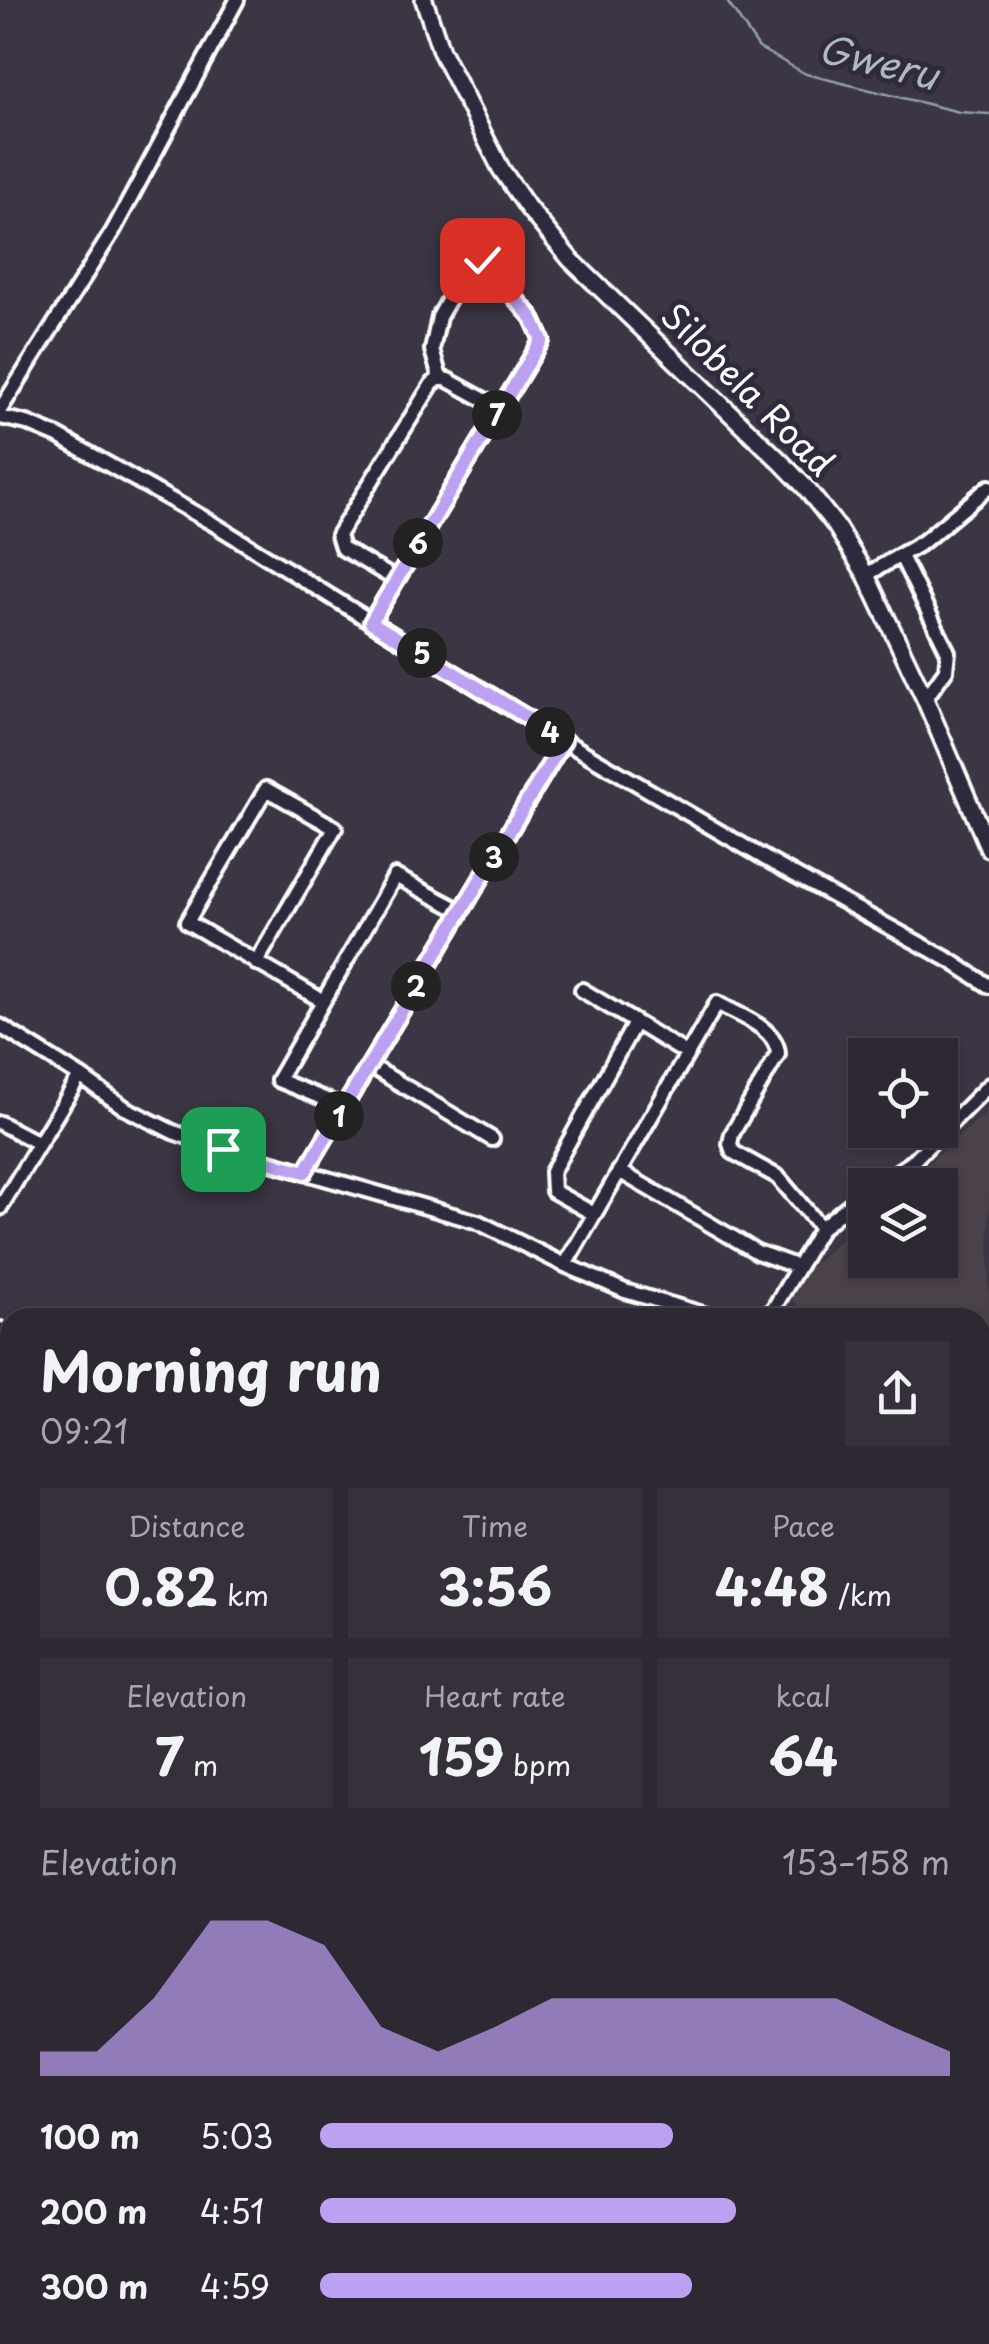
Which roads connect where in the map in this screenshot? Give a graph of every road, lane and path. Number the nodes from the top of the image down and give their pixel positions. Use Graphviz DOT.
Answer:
graph roads {
  1 [pos="236,0"];
  2 [pos="424,0"];
  3 [pos="440,378"];
  4 [pos="501,409"];
  5 [pos="0,413"];
  6 [pos="989,487"];
  7 [pos="901,556"];
  8 [pos="866,575"];
  9 [pos="395,580"];
  10 [pos="371,622"];
  11 [pos="925,699"];
  12 [pos="564,740"];
  13 [pos="989,848"];
  14 [pos="462,911"];
  15 [pos="256,963"];
  16 [pos="989,986"];
  17 [pos="582,990"];
  18 [pos="322,1002"];
  19 [pos="635,1023"];
  20 [pos="0,1026"];
  21 [pos="686,1053"];
  22 [pos="370,1065"];
  23 [pos="80,1076"];
  24 [pos="989,1085"];
  25 [pos="344,1106"];
  26 [pos="0,1123"];
  27 [pos="492,1138"];
  28 [pos="38,1144"];
  29 [pos="903,1168"];
  30 [pos="305,1172"];
  31 [pos="618,1172"];
  32 [pos="848,1206"];
  33 [pos="0,1208"];
  34 [pos="594,1214"];
  35 [pos="820,1228"];
  36 [pos="565,1266"];
  37 [pos="798,1267"];
  38 [pos="683,1308"];
  39 [pos="774,1308"];
  1 -- 5 [label="street"];
  2 -- 8 [label="street, Silobela Road"];
  3 -- 4 [label="street"];
  3 -- 4 [label="street"];
  3 -- 9 [label="street"];
  4 -- 9 [label="street"];
  5 -- 10 [label="street"];
  6 -- 7 [label="street"];
  7 -- 8 [label="street"];
  7 -- 11 [label="street"];
  8 -- 11 [label="street, Silobela Road"];
  9 -- 10 [label="street"];
  10 -- 12 [label="street"];
  11 -- 13 [label="street, Silobela Road"];
  12 -- 14 [label="street"];
  12 -- 16 [label="street"];
  14 -- 18 [label="street"];
  14 -- 22 [label="street"];
  15 -- 15 [label="street"];
  15 -- 18 [label="street"];
  17 -- 19 [label="street"];
  18 -- 25 [label="street"];
  19 -- 21 [label="street"];
  19 -- 34 [label="street"];
  20 -- 23 [label="street"];
  21 -- 31 [label="street"];
  21 -- 35 [label="street"];
  22 -- 25 [label="street"];
  22 -- 27 [label="street"];
  23 -- 28 [label="street"];
  23 -- 30 [label="street"];
  24 -- 29 [label="street"];
  25 -- 30 [label="street"];
  26 -- 28 [label="street"];
  28 -- 33 [label="street"];
  30 -- 36 [label="street"];
  31 -- 34 [label="street"];
  31 -- 37 [label="street"];
  32 -- 35 [label="street"];
  34 -- 36 [label="street"];
  35 -- 37 [label="street"];
  36 -- 38 [label="street"];
  37 -- 39 [label="street"];
}
